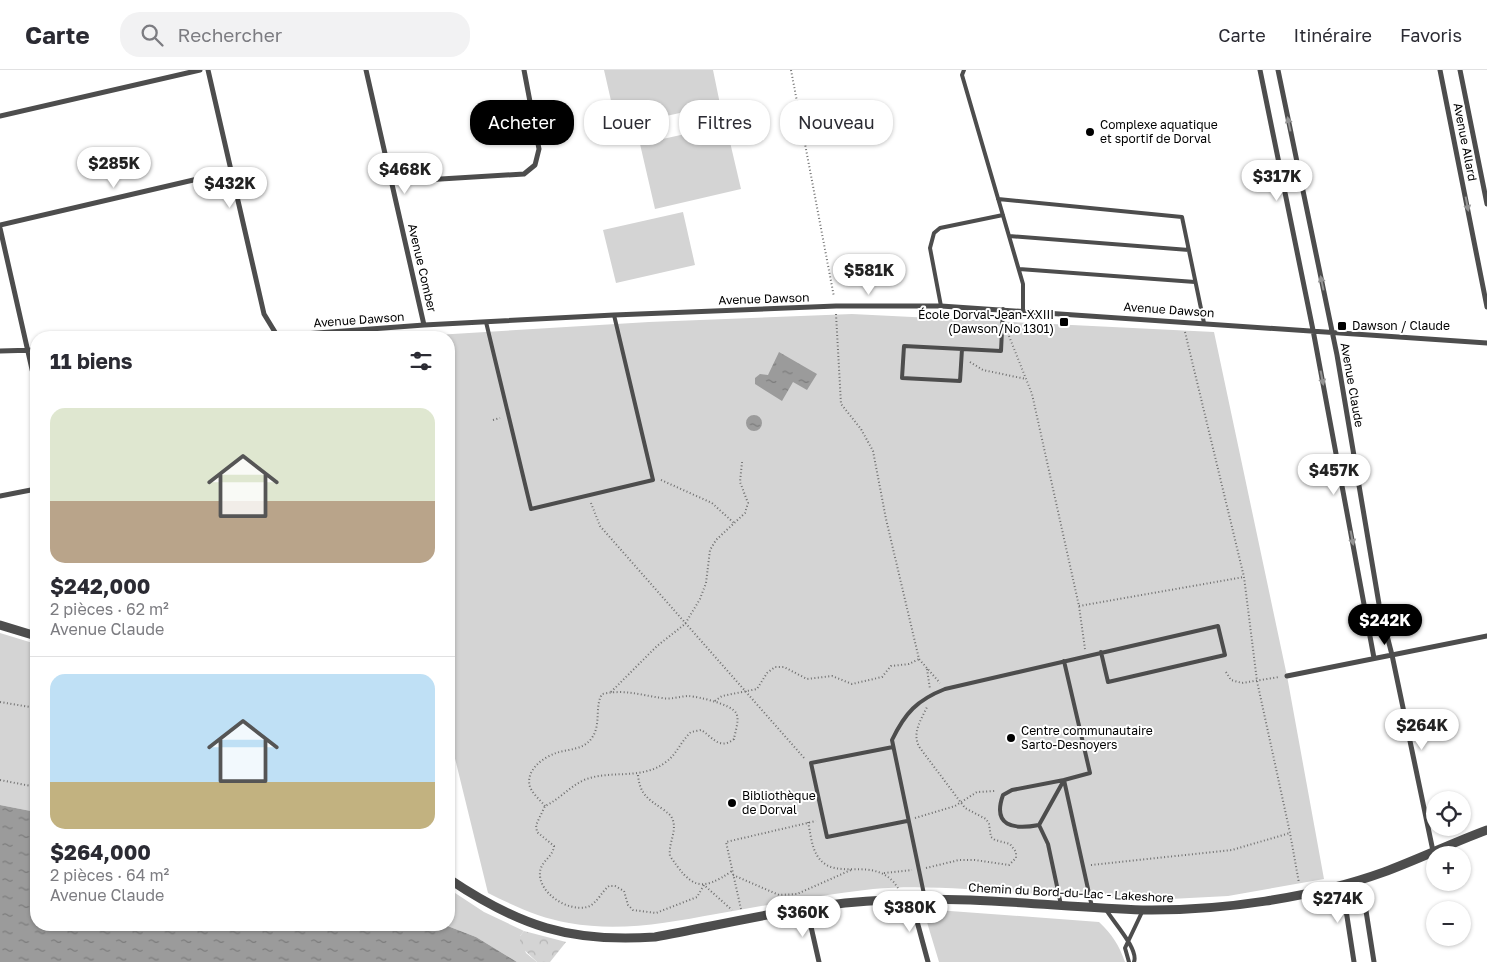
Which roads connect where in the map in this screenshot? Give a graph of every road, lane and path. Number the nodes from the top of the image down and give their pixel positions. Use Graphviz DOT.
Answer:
graph roads {
  1 [pos="200,70"];
  2 [pos="208,70"];
  3 [pos="366,70"];
  4 [pos="524,70"];
  5 [pos="791,70"];
  6 [pos="964,70"];
  7 [pos="1262,70"];
  8 [pos="1278,70"];
  9 [pos="1440,70"];
  10 [pos="1460,70"];
  11 [pos="0,116"];
  12 [pos="232,171"];
  13 [pos="392,182"];
  14 [pos="998,199"];
  15 [pos="1487,204"];
  16 [pos="1003,215"];
  17 [pos="0,226"];
  18 [pos="1009,236"];
  19 [pos="1189,250"];
  20 [pos="1019,269"];
  21 [pos="1195,282"];
  22 [pos="836,306"];
  23 [pos="941,306"];
  24 [pos="1487,307"];
  25 [pos="1003,309"];
  26 [pos="1023,310"];
  27 [pos="614,316"];
  28 [pos="1183,321"];
  29 [pos="486,322"];
  30 [pos="1204,323"];
  31 [pos="424,325"];
  32 [pos="1313,330"];
  33 [pos="274,331"];
  34 [pos="351,331"];
  35 [pos="1332,331"];
  36 [pos="1002,334"];
  37 [pos="1487,343"];
  38 [pos="962,349"];
  39 [pos="28,350"];
  40 [pos="0,351"];
  41 [pos="30,359"];
  42 [pos="1026,379"];
  43 [pos="742,462"];
  44 [pos="653,480"];
  45 [pos="30,490"];
  46 [pos="0,496"];
  47 [pos="588,496"];
  48 [pos="735,524"];
  49 [pos="1244,577"];
  50 [pos="1079,606"];
  51 [pos="685,624"];
  52 [pos="0,625"];
  53 [pos="30,634"];
  54 [pos="1487,636"];
  55 [pos="1101,652"];
  56 [pos="1392,655"];
  57 [pos="1086,656"];
  58 [pos="1374,658"];
  59 [pos="919,659"];
  60 [pos="1064,661"];
  61 [pos="927,669"];
  62 [pos="1226,672"];
  63 [pos="1287,676"];
  64 [pos="1257,681"];
  65 [pos="930,689"];
  66 [pos="945,689"];
  67 [pos="611,692"];
  68 [pos="745,692"];
  69 [pos="714,701"];
  70 [pos="0,702"];
  71 [pos="928,705"];
  72 [pos="30,707"];
  73 [pos="893,747"];
  74 [pos="811,764"];
  75 [pos="638,775"];
  76 [pos="0,780"];
  77 [pos="1064,780"];
  78 [pos="30,786"];
  79 [pos="1012,790"];
  80 [pos="961,802"];
  81 [pos="545,806"];
  82 [pos="816,821"];
  83 [pos="907,821"];
  84 [pos="808,822"];
  85 [pos="1039,825"];
  86 [pos="1487,830"];
  87 [pos="1290,833"];
  88 [pos="1432,846"];
  89 [pos="1446,846"];
  90 [pos="1426,854"];
  91 [pos="1084,866"];
  92 [pos="852,870"];
  93 [pos="918,870"];
  94 [pos="732,871"];
  95 [pos="884,873"];
  96 [pos="733,875"];
  97 [pos="1361,879"];
  98 [pos="455,883"];
  99 [pos="1299,883"];
  100 [pos="1342,884"];
  101 [pos="704,885"];
  102 [pos="911,899"];
  103 [pos="925,899"];
  104 [pos="1061,905"];
  105 [pos="1092,908"];
  106 [pos="1105,908"];
  107 [pos="807,910"];
  108 [pos="1143,910"];
  109 [pos="744,920"];
  110 [pos="1128,942"];
  111 [pos="818,962"];
  112 [pos="928,962"];
  113 [pos="1128,962"];
  114 [pos="1134,962"];
  115 [pos="1354,962"];
  116 [pos="1374,962"];
  1 -- 11 [label="street"];
  2 -- 12 [label="street"];
  3 -- 13 [label="street, Avenue Comber"];
  4 -- 13 [label="street"];
  5 -- 22 [label="path"];
  6 -- 14 [label="lane"];
  7 -- 32 [label="street"];
  35 -- 8 [label="street, Avenue Claude, one-way"];
  9 -- 24 [label="street, Avenue Allard, one-way"];
  10 -- 15 [label="street, Avenue Allard"];
  12 -- 17 [label="street"];
  12 -- 33 [label="street"];
  13 -- 31 [label="street, Avenue Comber"];
  14 -- 16 [label="lane"];
  14 -- 19 [label="lane"];
  16 -- 18 [label="lane"];
  16 -- 23 [label="lane"];
  17 -- 39 [label="street"];
  18 -- 19 [label="lane"];
  18 -- 20 [label="lane"];
  19 -- 21 [label="lane"];
  20 -- 21 [label="lane"];
  20 -- 26 [label="lane"];
  21 -- 30 [label="lane"];
  22 -- 23 [label="street, Avenue Dawson"];
  22 -- 27 [label="street, Avenue Dawson"];
  22 -- 59 [label="path"];
  23 -- 25 [label="street, Avenue Dawson"];
  25 -- 26 [label="street, Avenue Dawson"];
  25 -- 36 [label="lane"];
  26 -- 28 [label="street, Avenue Dawson"];
  27 -- 29 [label="street, Avenue Dawson"];
  27 -- 44 [label="lane"];
  28 -- 30 [label="street, Avenue Dawson"];
  28 -- 49 [label="path"];
  29 -- 31 [label="street, Avenue Dawson"];
  29 -- 47 [label="lane"];
  30 -- 32 [label="street, Avenue Dawson"];
  31 -- 34 [label="street, Avenue Dawson"];
  32 -- 35 [label="street, Avenue Dawson"];
  32 -- 58 [label="street, one-way"];
  35 -- 37 [label="street, Avenue Dawson"];
  35 -- 56 [label="street, Avenue Claude"];
  36 -- 38 [label="lane"];
  36 -- 42 [label="path"];
  38 -- 38 [label="lane"];
  38 -- 42 [label="path"];
  39 -- 40 [label="street"];
  39 -- 41 [label="street"];
  42 -- 50 [label="path"];
  43 -- 48 [label="path"];
  44 -- 47 [label="lane"];
  44 -- 48 [label="path"];
  45 -- 46 [label="street"];
  47 -- 51 [label="path"];
  48 -- 51 [label="path"];
  49 -- 50 [label="path"];
  49 -- 64 [label="path"];
  50 -- 57 [label="path"];
  51 -- 67 [label="path"];
  51 -- 68 [label="path"];
  52 -- 53 [label="street"];
  54 -- 56 [label="street"];
  55 -- 55 [label="lane"];
  55 -- 57 [label="lane"];
  56 -- 58 [label="street"];
  56 -- 88 [label="street, Avenue Claude"];
  57 -- 60 [label="lane"];
  58 -- 63 [label="street"];
  59 -- 61 [label="path"];
  59 -- 68 [label="path"];
  60 -- 66 [label="lane"];
  60 -- 77 [label="lane"];
  61 -- 65 [label="path"];
  61 -- 66 [label="path"];
  62 -- 64 [label="path"];
  63 -- 64 [label="path"];
  64 -- 87 [label="path"];
  66 -- 73 [label="lane"];
  67 -- 69 [label="path"];
  67 -- 81 [label="path"];
  68 -- 69 [label="path"];
  68 -- 74 [label="path"];
  69 -- 75 [label="path"];
  70 -- 72 [label="path"];
  71 -- 80 [label="path"];
  73 -- 74 [label="lane"];
  73 -- 83 [label="lane"];
  74 -- 83 [label="lane"];
  75 -- 81 [label="path"];
  75 -- 101 [label="path"];
  76 -- 78 [label="path"];
  77 -- 79 [label="lane"];
  77 -- 85 [label="lane"];
  77 -- 91 [label="lane"];
  79 -- 80 [label="path"];
  79 -- 85 [label="lane"];
  80 -- 83 [label="path"];
  80 -- 93 [label="path"];
  81 -- 101 [label="path"];
  82 -- 84 [label="path"];
  83 -- 93 [label="lane"];
  84 -- 92 [label="path"];
  84 -- 94 [label="path"];
  85 -- 104 [label="lane"];
  86 -- 89 [label="street, Chemin du Bord-du-Lac - Lakeshore"];
  87 -- 91 [label="path"];
  87 -- 99 [label="path"];
  90 -- 97 [label="street, Chemin du Bord-du-Lac - Lakeshore"];
  91 -- 105 [label="lane"];
  92 -- 95 [label="path"];
  92 -- 96 [label="path"];
  93 -- 95 [label="path"];
  93 -- 103 [label="lane"];
  94 -- 96 [label="path"];
  94 -- 101 [label="path"];
  95 -- 102 [label="path"];
  96 -- 109 [label="path"];
  97 -- 100 [label="street, Chemin du Bord-du-Lac - Lakeshore"];
  97 -- 116 [label="street"];
  98 -- 109 [label="street, Chemin du Bord-du-Lac - Lakeshore"];
  100 -- 108 [label="street, Chemin du Bord-du-Lac - Lakeshore"];
  100 -- 115 [label="street"];
  101 -- 109 [label="path"];
  102 -- 103 [label="street, Chemin du Bord-du-Lac - Lakeshore"];
  102 -- 107 [label="street, Chemin du Bord-du-Lac - Lakeshore"];
  102 -- 112 [label="street"];
  103 -- 104 [label="street, Chemin du Bord-du-Lac - Lakeshore"];
  104 -- 105 [label="street, Chemin du Bord-du-Lac - Lakeshore"];
  105 -- 106 [label="street, Chemin du Bord-du-Lac - Lakeshore"];
  106 -- 108 [label="street, Chemin du Bord-du-Lac - Lakeshore"];
  106 -- 110 [label="lane"];
  107 -- 109 [label="street, Chemin du Bord-du-Lac - Lakeshore"];
  107 -- 111 [label="street"];
  108 -- 110 [label="lane"];
  110 -- 113 [label="lane"];
  110 -- 114 [label="lane"];
}
